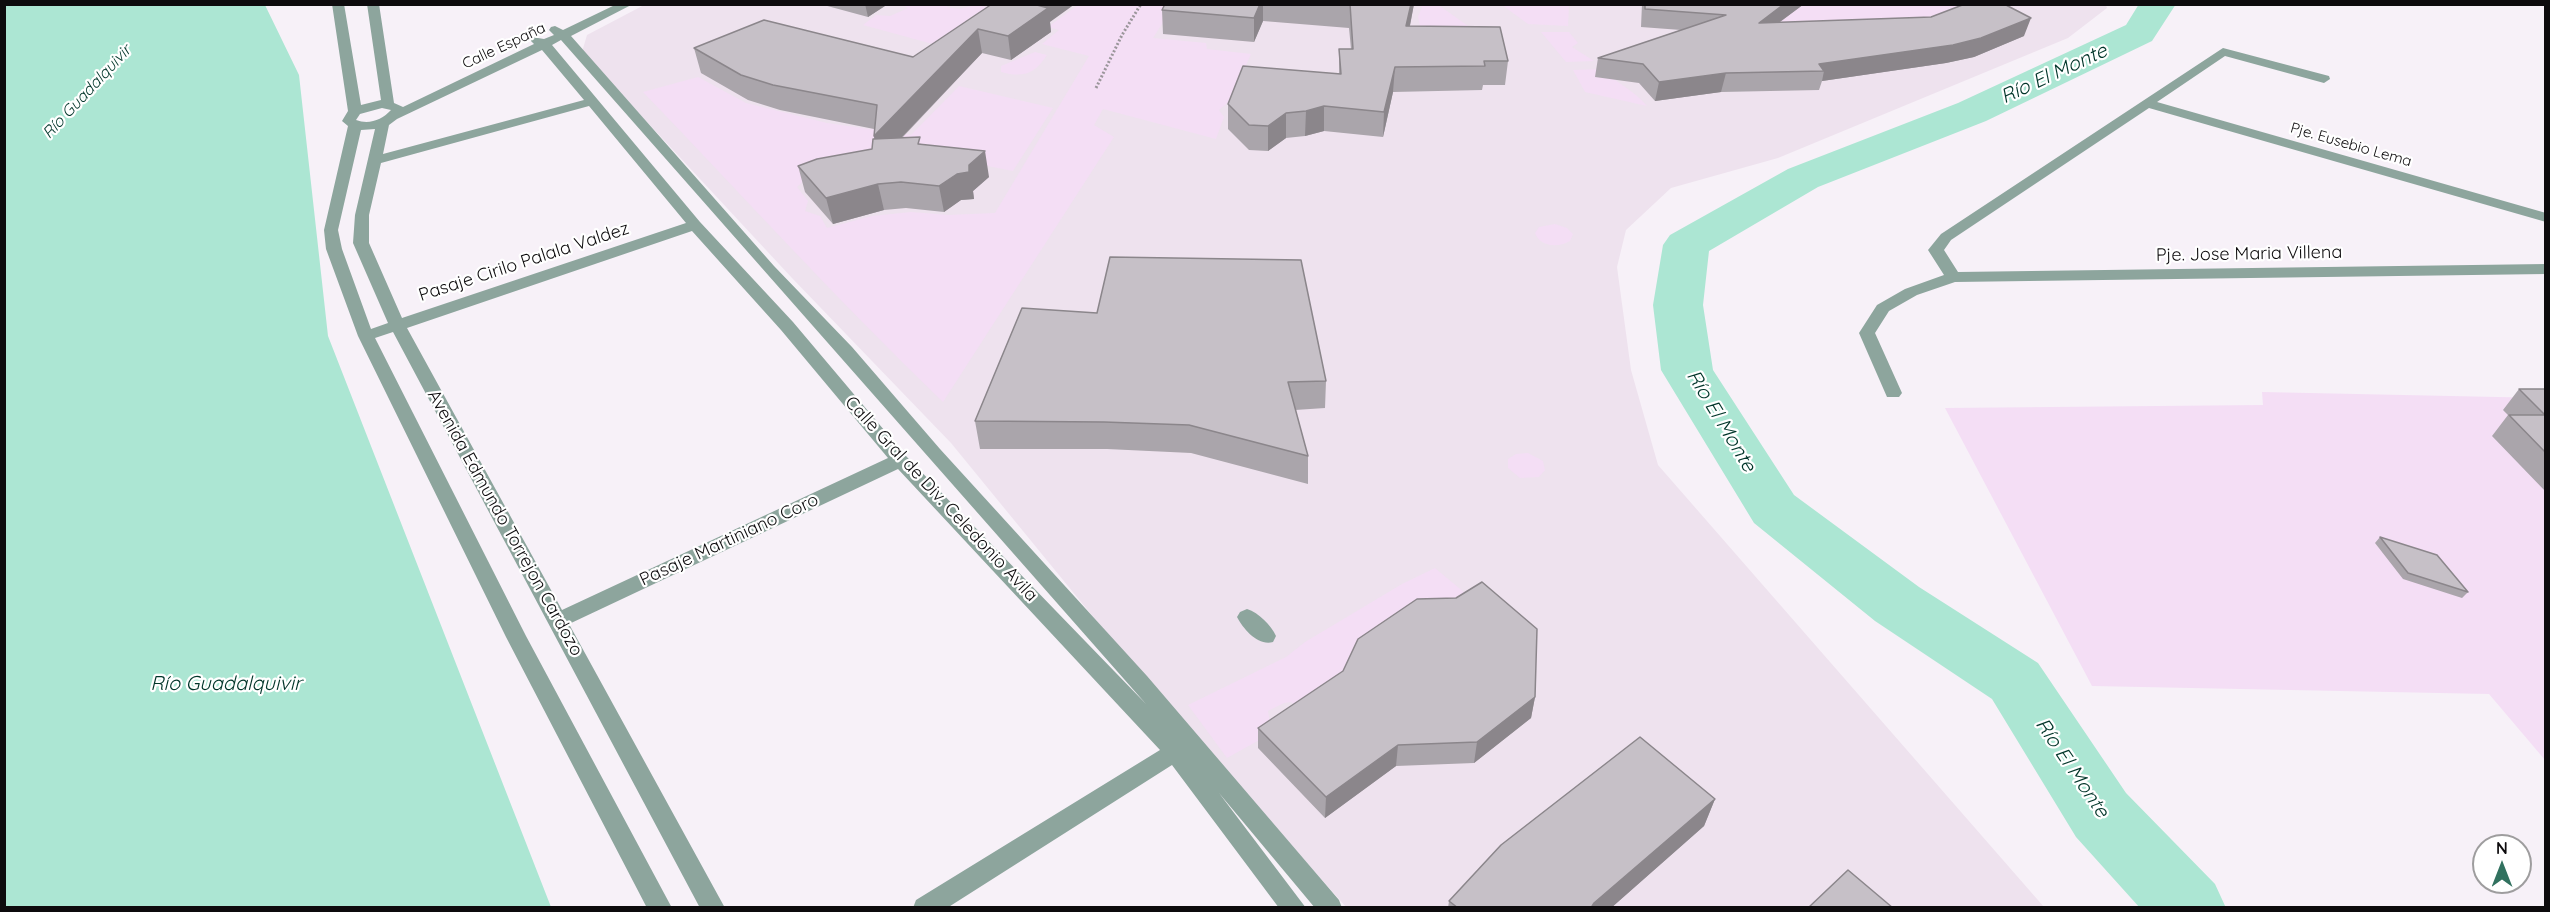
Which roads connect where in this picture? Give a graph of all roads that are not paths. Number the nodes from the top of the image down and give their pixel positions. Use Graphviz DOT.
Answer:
graph roads {
  1 [pos="338,4"];
  2 [pos="373,4"];
  3 [pos="607,4"];
  4 [pos="627,4"];
  5 [pos="550,38"];
  6 [pos="2324,79"];
  7 [pos="593,101"];
  8 [pos="2147,103"];
  9 [pos="390,112"];
  10 [pos="355,118"];
  11 [pos="373,161"];
  12 [pos="2546,218"];
  13 [pos="695,225"];
  14 [pos="2546,269"];
  15 [pos="1953,277"];
  16 [pos="396,325"];
  17 [pos="366,336"];
  18 [pos="1893,393"];
  19 [pos="900,460"];
  20 [pos="1247,617"];
  21 [pos="558,620"];
  22 [pos="1266,636"];
  23 [pos="1174,753"];
  24 [pos="660,908"];
  25 [pos="713,908"];
  26 [pos="925,908"];
  27 [pos="1294,908"];
  28 [pos="1330,908"];
  1 -- 10 [label="street, Avenida Edmundo Torrejon Cardozo"];
  2 -- 9 [label="street, Avenida Edmundo Torrejon Cardozo"];
  3 -- 5 [label="street, Calle España"];
  4 -- 5 [label="street, Calle España"];
  5 -- 7 [label="street, Calle Gral de Div. Celedonio Avila"];
  5 -- 9 [label="street, Calle España"];
  5 -- 28 [label="street"];
  6 -- 8 [label="street"];
  7 -- 11 [label="street"];
  7 -- 13 [label="street, Calle Gral de Div. Celedonio Avila"];
  8 -- 12 [label="street, Pje. Eusebio Lema"];
  8 -- 15 [label="street"];
  9 -- 10 [label="street"];
  9 -- 10 [label="street"];
  9 -- 11 [label="street, Avenida Edmundo Torrejon Cardozo"];
  10 -- 17 [label="street, Avenida Edmundo Torrejon Cardozo"];
  11 -- 16 [label="street, Avenida Edmundo Torrejon Cardozo"];
  13 -- 16 [label="street, Pasaje Cirilo Palala Valdez"];
  13 -- 19 [label="street, Calle Gral de Div. Celedonio Avila"];
  14 -- 15 [label="street, Pje. Jose Maria Villena"];
  15 -- 18 [label="street, Pje. Jose Maria Villena"];
  16 -- 17 [label="street, Pasaje Cirilo Palala Valdez"];
  16 -- 21 [label="street, Avenida Edmundo Torrejon Cardozo"];
  17 -- 24 [label="street, Avenida Edmundo Torrejon Cardozo"];
  19 -- 21 [label="street, Pasaje Martiniano Coro"];
  19 -- 23 [label="street, Calle Gral de Div. Celedonio Avila"];
  20 -- 22 [label="street"];
  21 -- 25 [label="street, Avenida Edmundo Torrejon Cardozo"];
  23 -- 26 [label="street"];
  23 -- 27 [label="street, Calle Gral de Div. Celedonio Avila"];
}
